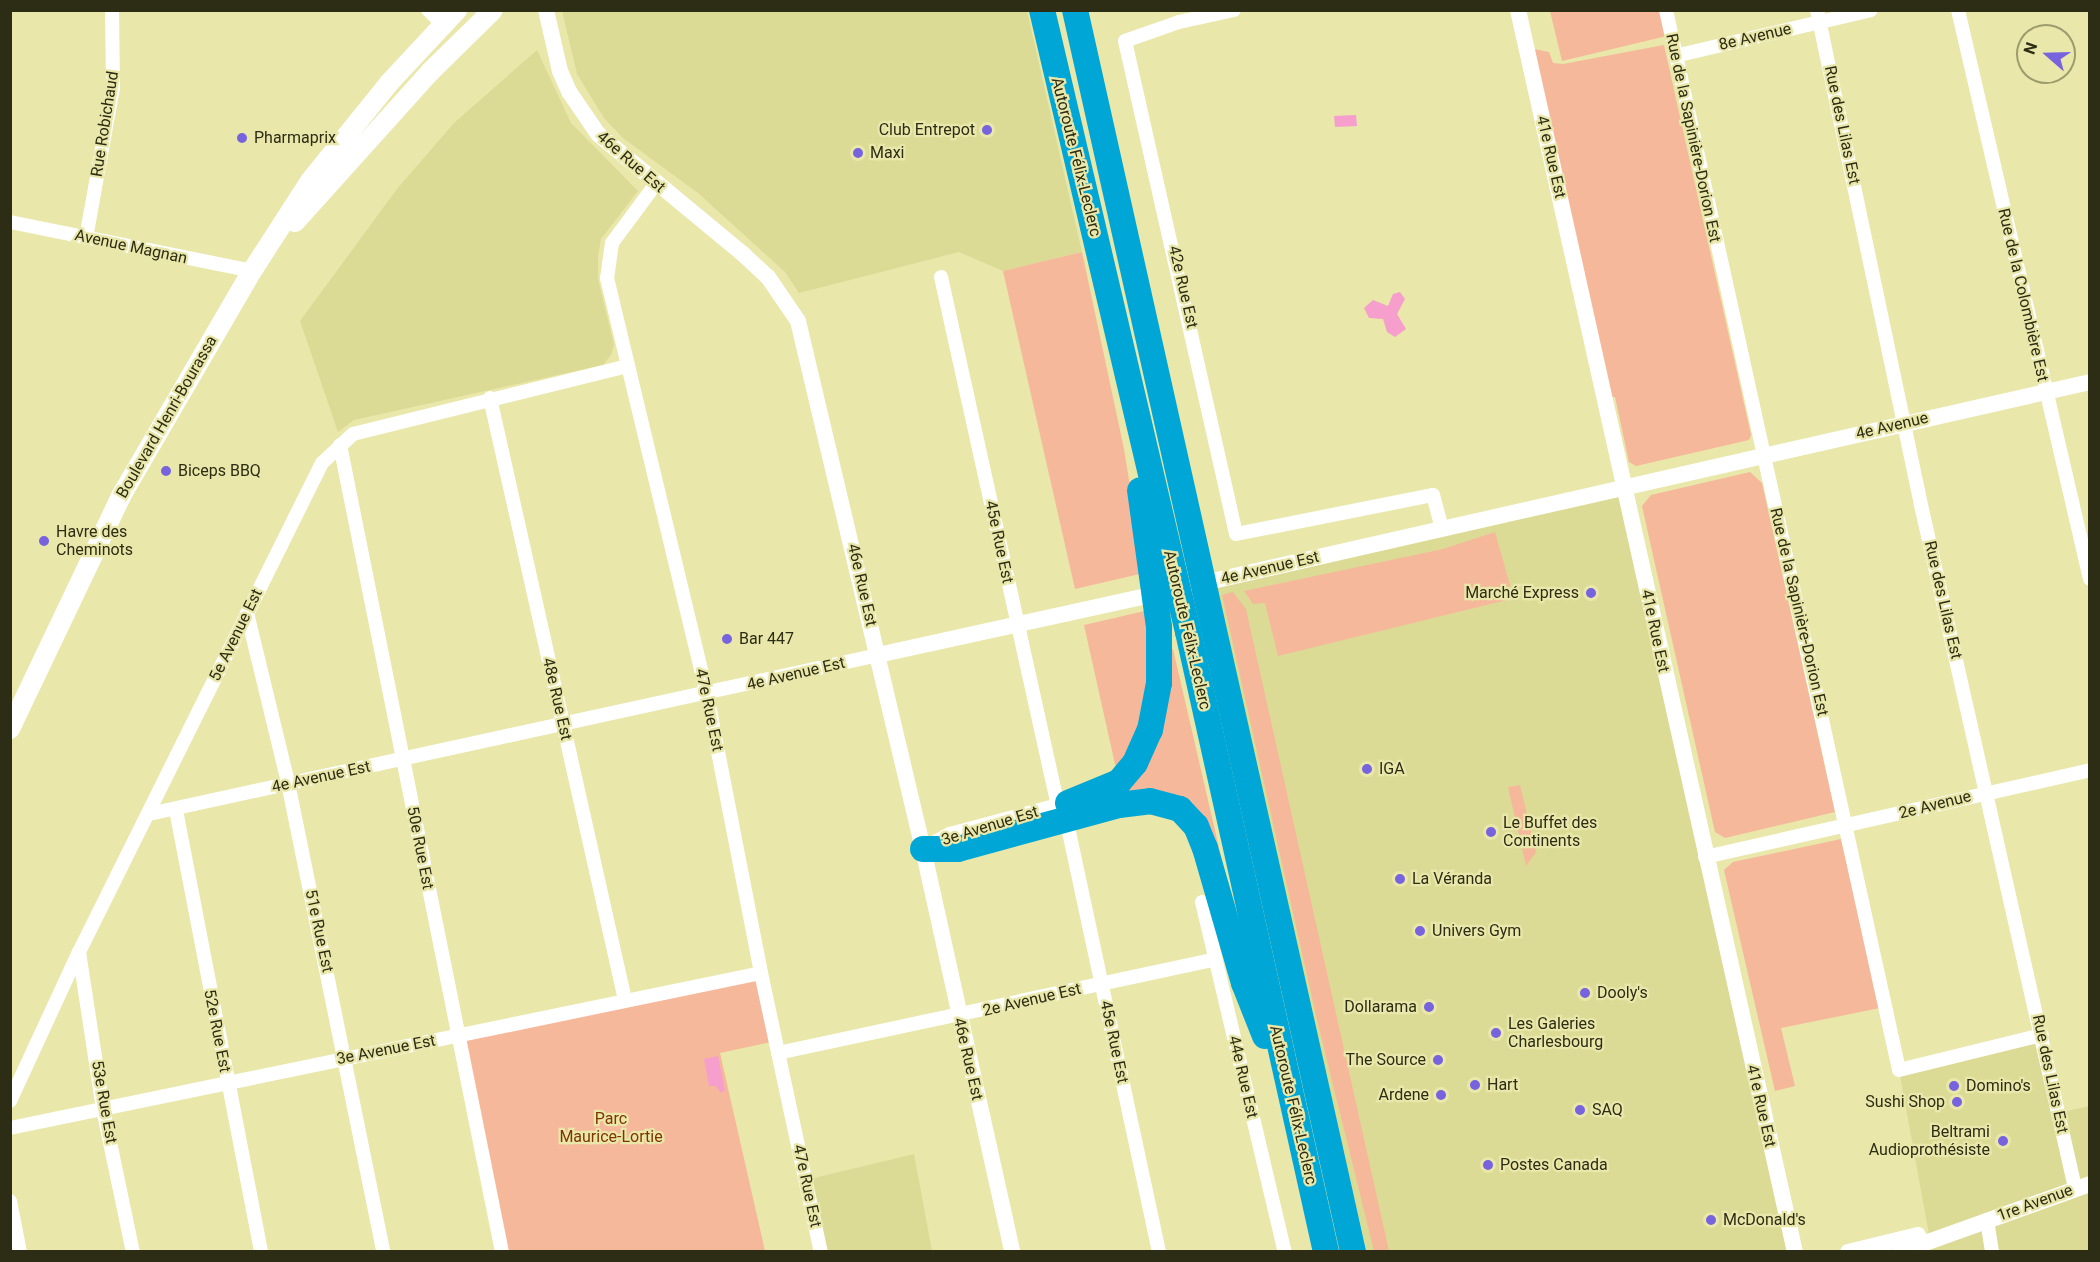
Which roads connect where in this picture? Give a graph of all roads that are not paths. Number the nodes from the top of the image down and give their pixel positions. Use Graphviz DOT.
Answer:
graph roads {
  1 [pos="112,10"];
  2 [pos="428,10"];
  3 [pos="457,10"];
  4 [pos="493,10"];
  5 [pos="546,10"];
  6 [pos="1042,10"];
  7 [pos="1074,10"];
  8 [pos="1234,10"];
  9 [pos="1518,10"];
  10 [pos="1666,10"];
  11 [pos="1871,10"];
  12 [pos="1958,10"];
  13 [pos="1818,16"];
  14 [pos="443,24"];
  15 [pos="1675,56"];
  16 [pos="655,184"];
  17 [pos="10,222"];
  18 [pos="86,238"];
  19 [pos="252,272"];
  20 [pos="942,277"];
  21 [pos="628,366"];
  22 [pos="2090,382"];
  23 [pos="2045,392"];
  24 [pos="490,398"];
  25 [pos="1906,423"];
  26 [pos="340,445"];
  27 [pos="1763,455"];
  28 [pos="1695,470"];
  29 [pos="1623,486"];
  30 [pos="1442,528"];
  31 [pos="1157,547"];
  32 [pos="2090,579"];
  33 [pos="247,613"];
  34 [pos="1017,624"];
  35 [pos="878,655"];
  36 [pos="706,695"];
  37 [pos="564,726"];
  38 [pos="10,729"];
  39 [pos="403,760"];
  40 [pos="2090,770"];
  41 [pos="288,783"];
  42 [pos="1986,793"];
  43 [pos="1058,806"];
  44 [pos="176,810"];
  45 [pos="149,814"];
  46 [pos="1848,826"];
  47 [pos="1069,832"];
  48 [pos="923,849"];
  49 [pos="1705,857"];
  50 [pos="1202,902"];
  51 [pos="80,952"];
  52 [pos="1215,959"];
  53 [pos="1288,959"];
  54 [pos="761,973"];
  55 [pos="1102,984"];
  56 [pos="625,1000"];
  57 [pos="958,1016"];
  58 [pos="2042,1035"];
  59 [pos="458,1036"];
  60 [pos="778,1053"];
  61 [pos="346,1058"];
  62 [pos="227,1082"];
  63 [pos="1289,1089"];
  64 [pos="10,1101"];
  65 [pos="104,1109"];
  66 [pos="10,1128"];
  67 [pos="2082,1186"];
  68 [pos="10,1201"];
  69 [pos="1984,1222"];
  70 [pos="20,1251"];
  71 [pos="133,1251"];
  72 [pos="261,1251"];
  73 [pos="383,1251"];
  74 [pos="502,1251"];
  75 [pos="821,1251"];
  76 [pos="1012,1251"];
  77 [pos="1159,1251"];
  78 [pos="1285,1251"];
  79 [pos="1326,1251"];
  80 [pos="1353,1251"];
  81 [pos="1367,1251"];
  82 [pos="1795,1251"];
  83 [pos="1848,1251"];
  84 [pos="1900,1251"];
  85 [pos="1992,1251"];
  1 -- 18 [label="street, Rue Robichaud"];
  2 -- 14 [label="street"];
  3 -- 14 [label="main road, Boulevard Henri-Bourassa"];
  4 -- 19 [label="main road, Boulevard Henri-Bourassa"];
  5 -- 16 [label="street, 46e Rue Est"];
  6 -- 31 [label="highway, Autoroute Félix-Leclerc"];
  7 -- 53 [label="highway, Autoroute Félix-Leclerc"];
  8 -- 30 [label="street, 42e Rue Est"];
  9 -- 29 [label="street, 41e Rue Est"];
  10 -- 15 [label="street, Rue de la Sapinière-Dorion Est"];
  11 -- 13 [label="street, 8e Avenue"];
  12 -- 23 [label="street, Rue de la Colombière Est"];
  13 -- 15 [label="street, 8e Avenue"];
  13 -- 25 [label="street, Rue des Lilas Est"];
  14 -- 19 [label="main road, Boulevard Henri-Bourassa"];
  15 -- 27 [label="street, Rue de la Sapinière-Dorion Est"];
  16 -- 21 [label="street, 47e Rue Est"];
  16 -- 35 [label="street, 46e Rue Est"];
  17 -- 18 [label="street, Avenue Magnan"];
  18 -- 19 [label="street, Avenue Magnan"];
  19 -- 38 [label="main road, Boulevard Henri-Bourassa"];
  20 -- 34 [label="street, 45e Rue Est"];
  21 -- 24 [label="street, 5e Avenue Est"];
  21 -- 36 [label="street, 47e Rue Est"];
  22 -- 23 [label="street, 4e Avenue"];
  23 -- 25 [label="street, 4e Avenue"];
  23 -- 32 [label="street, Rue de la Colombière Est"];
  24 -- 26 [label="street, 5e Avenue Est"];
  24 -- 37 [label="street, 48e Rue Est"];
  25 -- 27 [label="street, 4e Avenue"];
  25 -- 42 [label="street, Rue des Lilas Est"];
  26 -- 33 [label="street, 5e Avenue Est"];
  26 -- 39 [label="street, 50e Rue Est"];
  27 -- 28 [label="street, 4e Avenue"];
  27 -- 46 [label="street, Rue de la Sapinière-Dorion Est"];
  28 -- 29 [label="street, 4e Avenue Est"];
  29 -- 30 [label="street, 4e Avenue Est"];
  29 -- 49 [label="street, 41e Rue Est"];
  30 -- 34 [label="street, 4e Avenue Est"];
  31 -- 43 [label="highway"];
  31 -- 63 [label="highway, Autoroute Félix-Leclerc"];
  33 -- 41 [label="street, 51e Rue Est"];
  33 -- 45 [label="street, 5e Avenue Est"];
  34 -- 35 [label="street, 4e Avenue Est"];
  34 -- 43 [label="street, 45e Rue Est"];
  35 -- 36 [label="street, 4e Avenue Est"];
  35 -- 48 [label="street, 46e Rue Est"];
  36 -- 37 [label="street, 4e Avenue Est"];
  36 -- 54 [label="street, 47e Rue Est"];
  37 -- 39 [label="street, 4e Avenue Est"];
  37 -- 56 [label="street, 48e Rue Est"];
  39 -- 41 [label="street, 4e Avenue Est"];
  39 -- 59 [label="street, 50e Rue Est"];
  40 -- 42 [label="street, 2e Avenue"];
  41 -- 44 [label="street, 4e Avenue Est"];
  41 -- 61 [label="street, 51e Rue Est"];
  42 -- 46 [label="street, 2e Avenue"];
  42 -- 58 [label="street, Rue des Lilas Est"];
  43 -- 48 [label="street, 3e Avenue Est"];
  44 -- 45 [label="street, 4e Avenue Est"];
  44 -- 62 [label="street, 52e Rue Est"];
  45 -- 51 [label="street, 5e Avenue Est"];
  46 -- 49 [label="street, 2e Avenue"];
  46 -- 58 [label="street, Rue de la Sapinière-Dorion Est"];
  47 -- 55 [label="street, 45e Rue Est"];
  48 -- 57 [label="street, 46e Rue Est"];
  48 -- 63 [label="highway"];
  49 -- 82 [label="street, 41e Rue Est"];
  50 -- 52 [label="street, 44e Rue Est"];
  51 -- 64 [label="street, 5e Avenue Est"];
  51 -- 65 [label="street, 53e Rue Est"];
  52 -- 55 [label="street, 2e Avenue Est"];
  52 -- 78 [label="street, 44e Rue Est"];
  53 -- 80 [label="highway, Autoroute Félix-Leclerc"];
  53 -- 81 [label="highway"];
  54 -- 56 [label="street, 3e Avenue Est"];
  54 -- 60 [label="street, 47e Rue Est"];
  55 -- 57 [label="street, 2e Avenue Est"];
  55 -- 77 [label="street, 45e Rue Est"];
  56 -- 59 [label="street, 3e Avenue Est"];
  57 -- 60 [label="street, 2e Avenue Est"];
  57 -- 76 [label="street, 46e Rue Est"];
  58 -- 67 [label="street, Rue des Lilas Est"];
  59 -- 61 [label="street, 3e Avenue Est"];
  59 -- 74 [label="street, 50e Rue Est"];
  60 -- 75 [label="street, 47e Rue Est"];
  61 -- 62 [label="street, 3e Avenue Est"];
  61 -- 73 [label="street, 51e Rue Est"];
  62 -- 65 [label="street, 3e Avenue Est"];
  62 -- 72 [label="street, 52e Rue Est"];
  63 -- 79 [label="highway, Autoroute Félix-Leclerc"];
  65 -- 66 [label="street, 3e Avenue Est"];
  65 -- 71 [label="street, 53e Rue Est"];
  67 -- 69 [label="street, 1re Avenue"];
  68 -- 70 [label="street"];
  69 -- 83 [label="street, 1re Avenue"];
  69 -- 84 [label="street, 1re Avenue"];
  69 -- 85 [label="street"];
}
